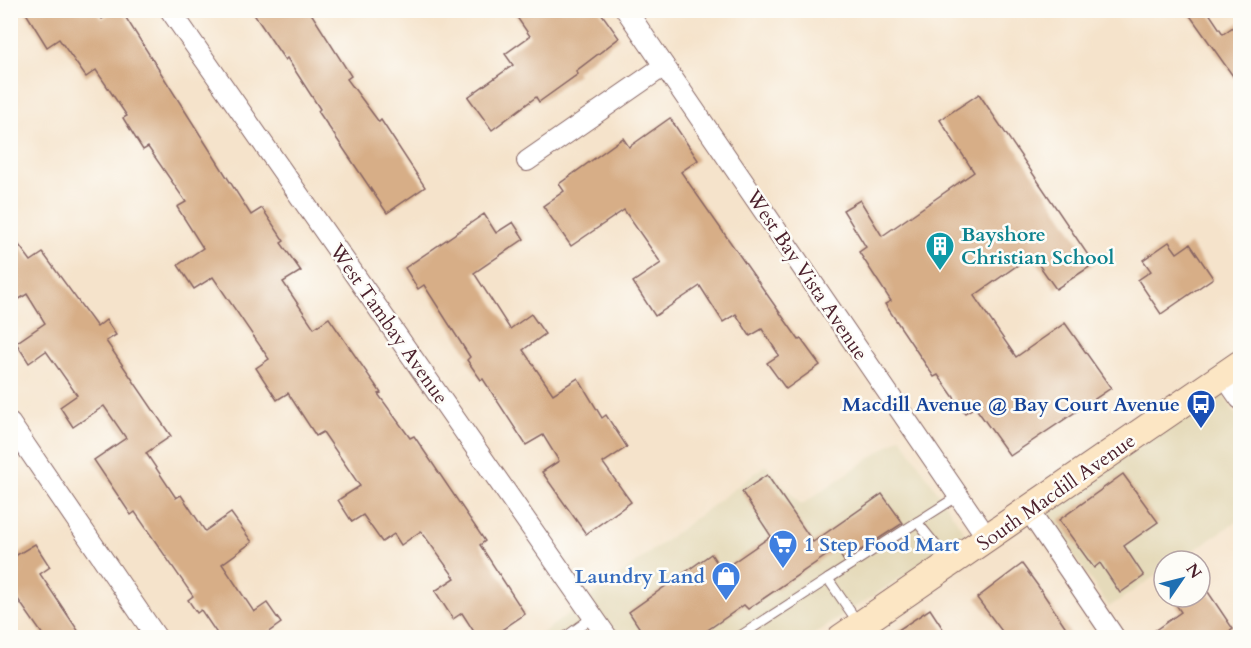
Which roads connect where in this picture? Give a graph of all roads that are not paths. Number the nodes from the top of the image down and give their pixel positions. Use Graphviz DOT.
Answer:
graph roads {
  1 [pos="170,10"];
  2 [pos="626,10"];
  3 [pos="664,66"];
  4 [pos="527,161"];
  5 [pos="1232,370"];
  6 [pos="1240,399"];
  7 [pos="10,423"];
  8 [pos="958,496"];
  9 [pos="1029,511"];
  10 [pos="917,522"];
  11 [pos="988,539"];
  12 [pos="951,564"];
  13 [pos="828,579"];
  14 [pos="594,617"];
  15 [pos="851,631"];
  16 [pos="158,638"];
  17 [pos="564,638"];
  18 [pos="608,638"];
  19 [pos="737,638"];
  20 [pos="1115,638"];
  1 -- 14 [label="street, West Tambay Avenue"];
  2 -- 3 [label="street, West Bay Vista Avenue"];
  3 -- 4 [label="street"];
  3 -- 8 [label="street, West Bay Vista Avenue"];
  5 -- 6 [label="street"];
  5 -- 9 [label="street, South Macdill Avenue"];
  7 -- 16 [label="street"];
  8 -- 10 [label="lane"];
  8 -- 11 [label="street, West Bay Vista Avenue"];
  9 -- 11 [label="street, South Macdill Avenue"];
  9 -- 20 [label="street"];
  10 -- 12 [label="lane"];
  10 -- 13 [label="lane"];
  11 -- 12 [label="street, South Macdill Avenue"];
  12 -- 15 [label="street, South Macdill Avenue"];
  13 -- 15 [label="lane"];
  13 -- 19 [label="lane"];
  14 -- 17 [label="lane"];
  14 -- 18 [label="street, West Tambay Avenue"];
}
